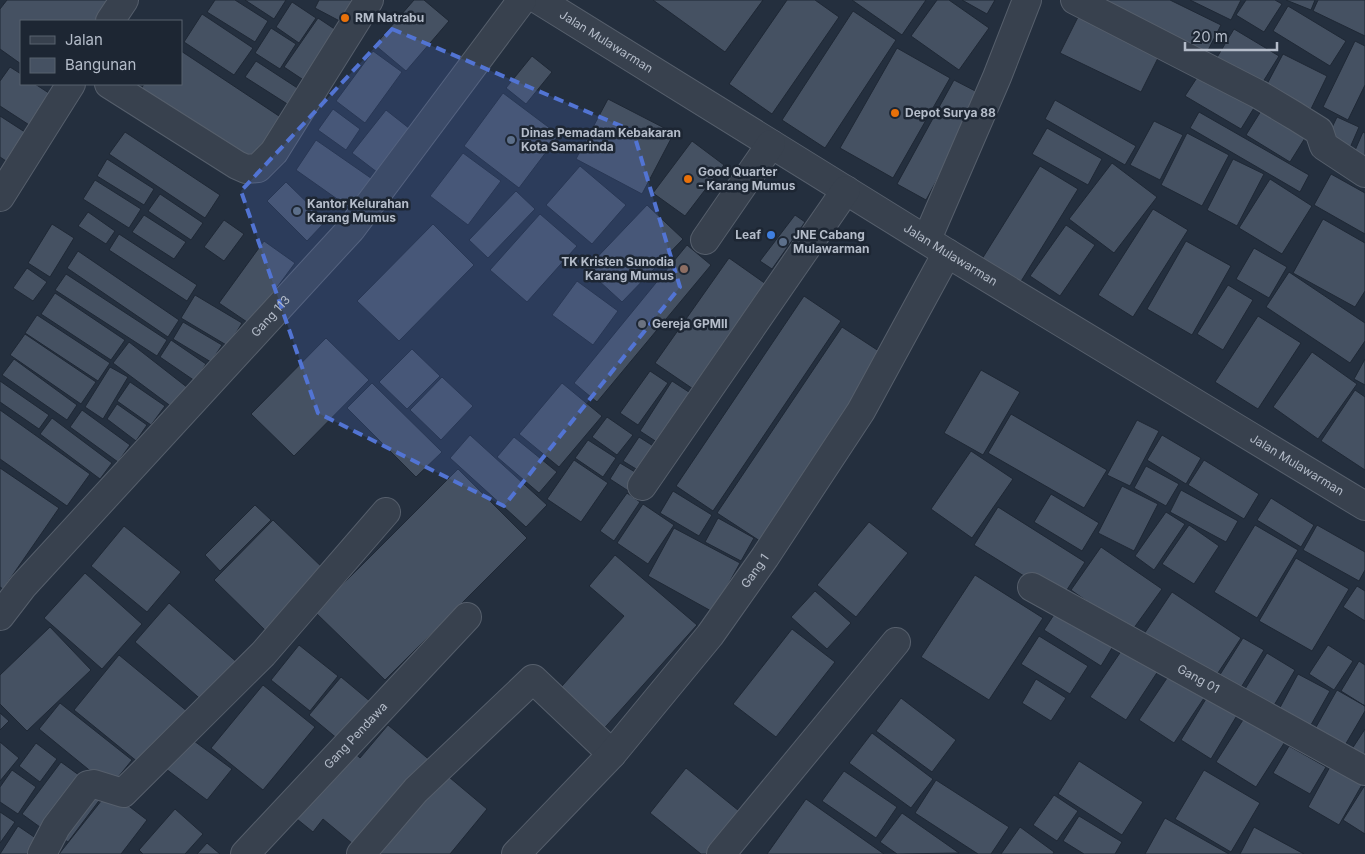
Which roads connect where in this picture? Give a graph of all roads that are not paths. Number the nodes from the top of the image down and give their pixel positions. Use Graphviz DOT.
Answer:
graph roads {
  1 [pos="124,0"];
  2 [pos="369,0"];
  3 [pos="522,0"];
  4 [pos="539,0"];
  5 [pos="1028,0"];
  6 [pos="1075,0"];
  7 [pos="111,20"];
  8 [pos="71,85"];
  9 [pos="111,85"];
  10 [pos="771,144"];
  11 [pos="1365,173"];
  12 [pos="846,190"];
  13 [pos="0,197"];
  14 [pos="705,240"];
  15 [pos="937,246"];
  16 [pos="642,486"];
  17 [pos="1365,506"];
  18 [pos="386,512"];
  19 [pos="1032,586"];
  20 [pos="0,616"];
  21 [pos="467,617"];
  22 [pos="896,642"];
  23 [pos="612,754"];
  24 [pos="1365,771"];
  25 [pos="42,854"];
  26 [pos="245,854"];
  27 [pos="361,854"];
  28 [pos="516,854"];
  29 [pos="721,854"];
  1 -- 7 [label="street"];
  2 -- 9 [label="street"];
  3 -- 20 [label="street, Gang 113"];
  4 -- 10 [label="street, Jalan Mulawarman"];
  5 -- 15 [label="street, Gang 1"];
  6 -- 11 [label="street"];
  8 -- 13 [label="street"];
  10 -- 12 [label="street, Jalan Mulawarman"];
  10 -- 14 [label="street"];
  12 -- 15 [label="street, Jalan Mulawarman"];
  12 -- 16 [label="street"];
  15 -- 17 [label="street, Jalan Mulawarman"];
  15 -- 23 [label="street, Gang 1"];
  18 -- 25 [label="street"];
  19 -- 24 [label="street, Gang 01"];
  21 -- 26 [label="street, Gang Pendawa"];
  22 -- 29 [label="street"];
  23 -- 27 [label="street"];
  23 -- 28 [label="street, Gang 1"];
}
